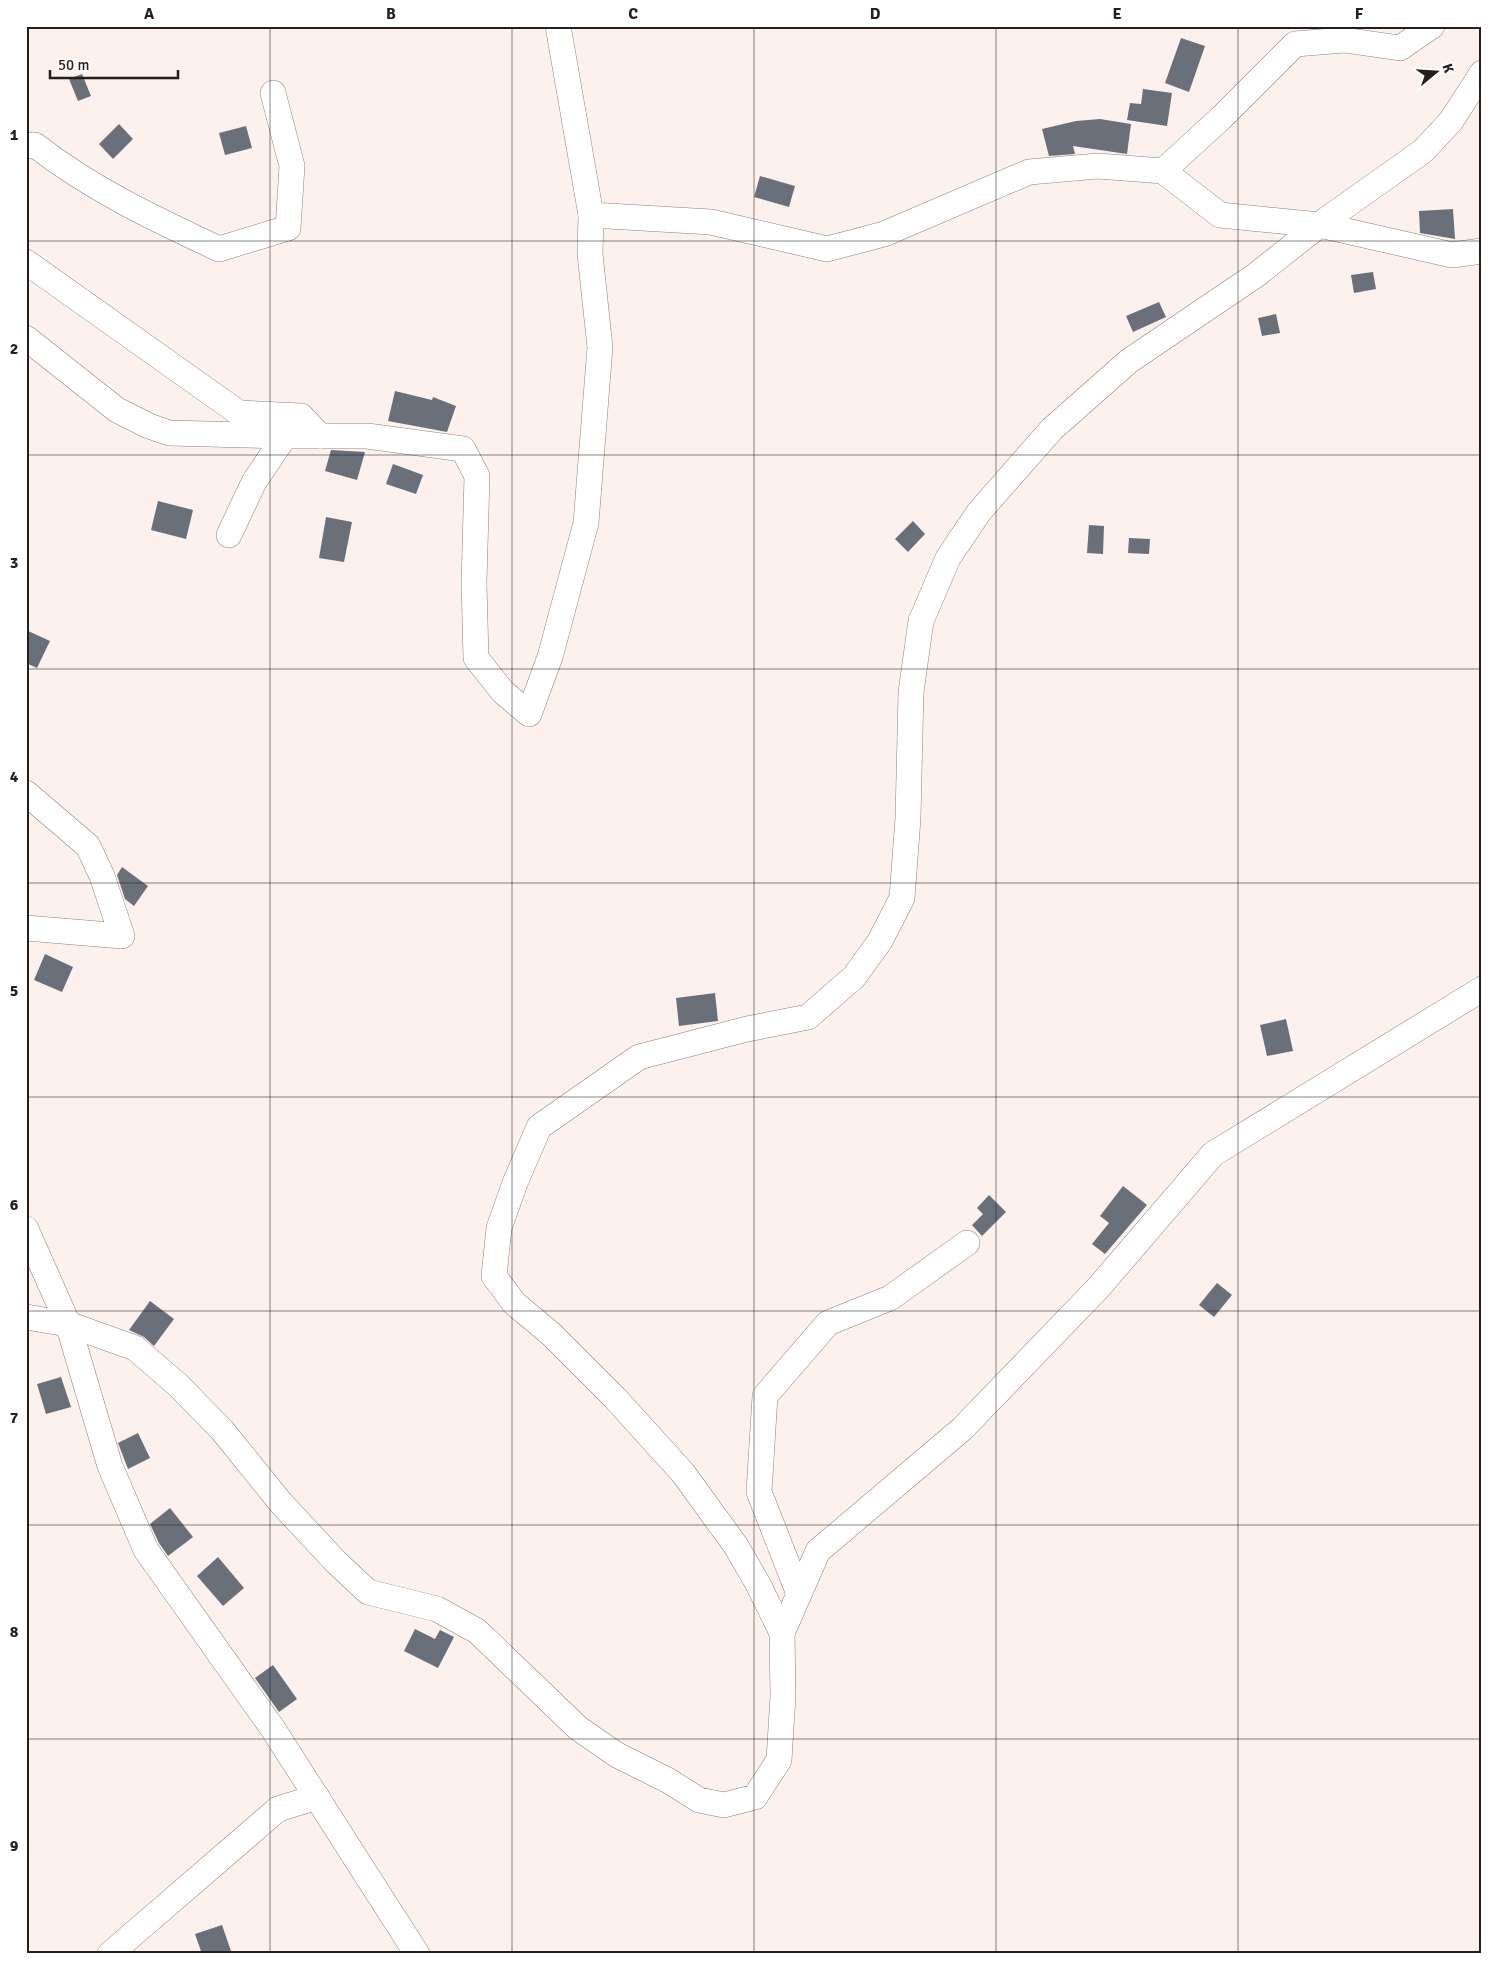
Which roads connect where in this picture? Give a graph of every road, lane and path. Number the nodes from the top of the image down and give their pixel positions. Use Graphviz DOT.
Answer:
graph roads {
  1 [pos="558,26"];
  2 [pos="1432,26"];
  3 [pos="1482,74"];
  4 [pos="273,93"];
  5 [pos="26,146"];
  6 [pos="1163,171"];
  7 [pos="591,215"];
  8 [pos="1320,225"];
  9 [pos="1482,251"];
  10 [pos="26,262"];
  11 [pos="26,338"];
  12 [pos="285,436"];
  13 [pos="320,436"];
  14 [pos="229,535"];
  15 [pos="26,793"];
  16 [pos="26,928"];
  17 [pos="1482,989"];
  18 [pos="26,1229"];
  19 [pos="967,1243"];
  20 [pos="26,1317"];
  21 [pos="68,1324"];
  22 [pos="799,1594"];
  23 [pos="782,1634"];
  24 [pos="317,1797"];
  25 [pos="110,1954"];
  26 [pos="417,1954"];
  1 -- 7 [label="street"];
  2 -- 6 [label="street"];
  3 -- 8 [label="street"];
  4 -- 5 [label="street"];
  6 -- 7 [label="street"];
  6 -- 8 [label="street"];
  7 -- 13 [label="street"];
  8 -- 9 [label="street"];
  8 -- 23 [label="street"];
  10 -- 13 [label="street"];
  11 -- 12 [label="street"];
  12 -- 13 [label="street"];
  12 -- 14 [label="street"];
  15 -- 16 [label="street"];
  17 -- 22 [label="street"];
  18 -- 21 [label="street"];
  19 -- 22 [label="street"];
  20 -- 21 [label="street"];
  21 -- 23 [label="street"];
  21 -- 24 [label="street"];
  22 -- 23 [label="street"];
  24 -- 25 [label="street"];
  24 -- 26 [label="street"];
}
